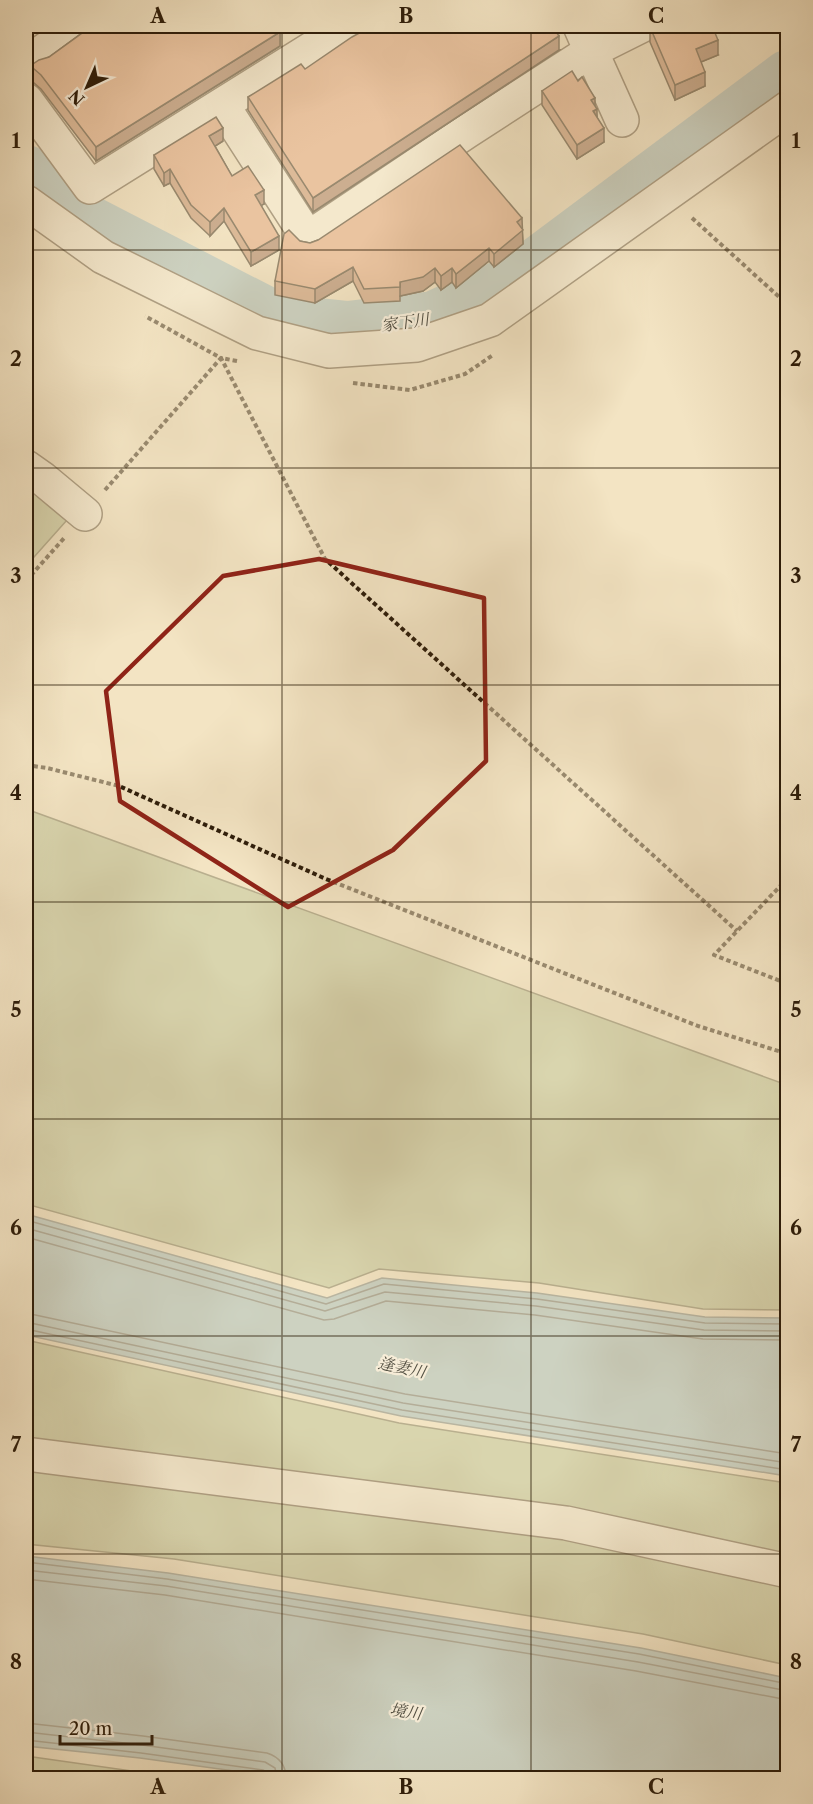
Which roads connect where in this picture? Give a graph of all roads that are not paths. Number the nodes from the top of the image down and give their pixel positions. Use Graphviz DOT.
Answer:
graph roads {
  1 [pos="79,26"];
  2 [pos="641,26"];
  3 [pos="331,30"];
  4 [pos="585,38"];
  5 [pos="30,53"];
  6 [pos="26,100"];
  7 [pos="223,106"];
  8 [pos="788,108"];
  9 [pos="622,120"];
  10 [pos="26,202"];
  11 [pos="26,467"];
  12 [pos="84,514"];
  13 [pos="26,1454"];
  14 [pos="788,1571"];
  1 -- 5 [label="street"];
  2 -- 4 [label="street"];
  3 -- 7 [label="street"];
  4 -- 7 [label="street"];
  4 -- 9 [label="street"];
  6 -- 7 [label="street"];
  8 -- 10 [label="street"];
  11 -- 12 [label="street"];
  13 -- 14 [label="street"];
}
